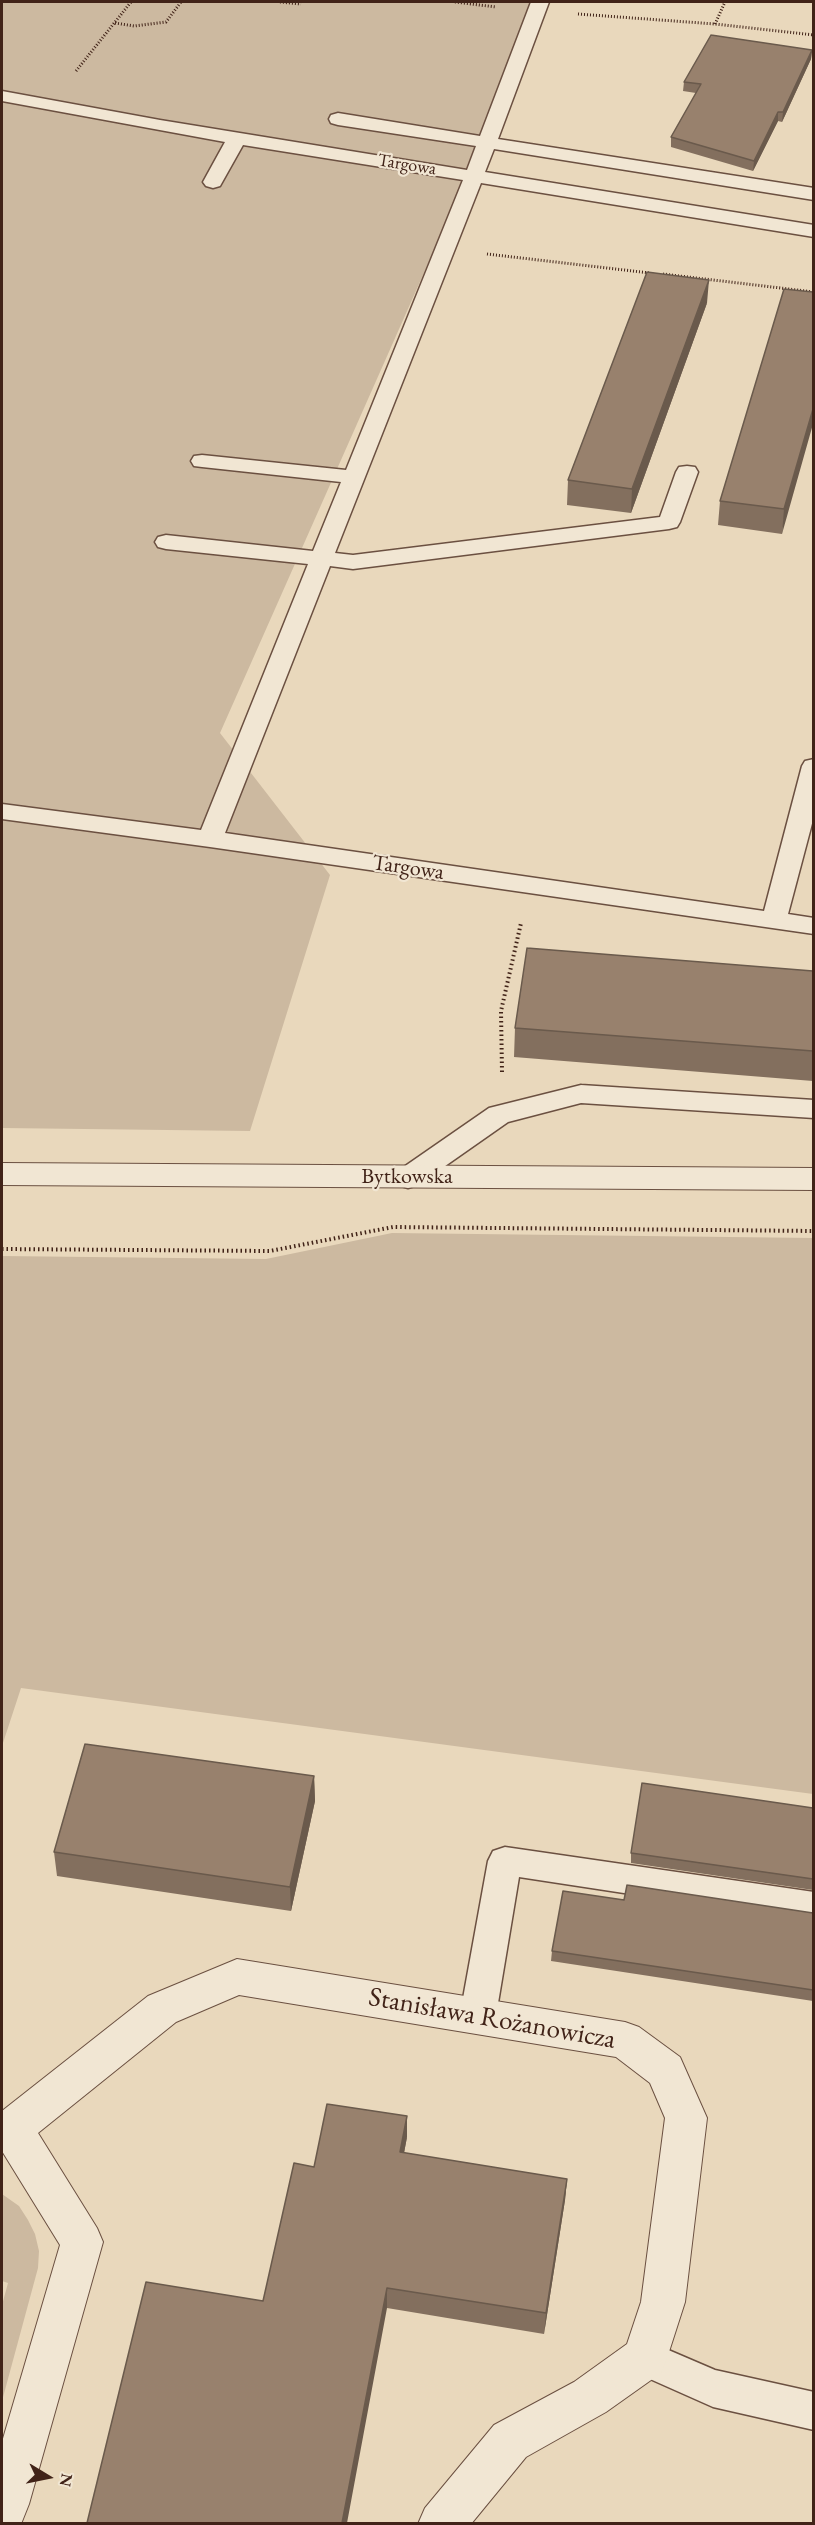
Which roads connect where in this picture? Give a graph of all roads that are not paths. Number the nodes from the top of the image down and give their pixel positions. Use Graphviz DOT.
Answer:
graph roads {
  1 [pos="538,6"];
  2 [pos="2,96"];
  3 [pos="338,119"];
  4 [pos="237,138"];
  5 [pos="487,143"];
  6 [pos="474,175"];
  7 [pos="213,182"];
  8 [pos="813,194"];
  9 [pos="813,231"];
  10 [pos="202,461"];
  11 [pos="687,472"];
  12 [pos="354,477"];
  13 [pos="166,542"];
  14 [pos="321,560"];
  15 [pos="813,766"];
  16 [pos="2,812"];
  17 [pos="210,839"];
  18 [pos="774,921"];
  19 [pos="813,926"];
  20 [pos="813,1109"];
  21 [pos="2,1174"];
  22 [pos="408,1178"];
  23 [pos="813,1179"];
  24 [pos="813,1907"];
  25 [pos="478,2015"];
  26 [pos="7,2130"];
  27 [pos="645,2358"];
  28 [pos="813,2410"];
  29 [pos="2,2513"];
  30 [pos="441,2523"];
  1 -- 5 [label="lane"];
  2 -- 4 [label="lane, Targowa"];
  3 -- 5 [label="lane"];
  4 -- 6 [label="lane, Targowa"];
  4 -- 7 [label="lane"];
  5 -- 6 [label="lane"];
  5 -- 8 [label="lane"];
  6 -- 9 [label="lane, Targowa"];
  6 -- 12 [label="lane"];
  10 -- 12 [label="lane"];
  11 -- 14 [label="lane"];
  12 -- 14 [label="lane"];
  13 -- 14 [label="lane"];
  14 -- 17 [label="lane"];
  15 -- 18 [label="lane"];
  16 -- 17 [label="lane, Targowa"];
  17 -- 18 [label="lane, Targowa"];
  18 -- 19 [label="lane, Targowa"];
  20 -- 22 [label="lane"];
  21 -- 22 [label="street, Bytkowska"];
  22 -- 23 [label="street, Bytkowska"];
  24 -- 25 [label="lane"];
  25 -- 26 [label="street, Stanisława Rożanowicza"];
  25 -- 27 [label="street, Stanisława Rożanowicza"];
  26 -- 29 [label="street, Stanisława Rożanowicza"];
  27 -- 28 [label="lane"];
  27 -- 30 [label="street"];
}
